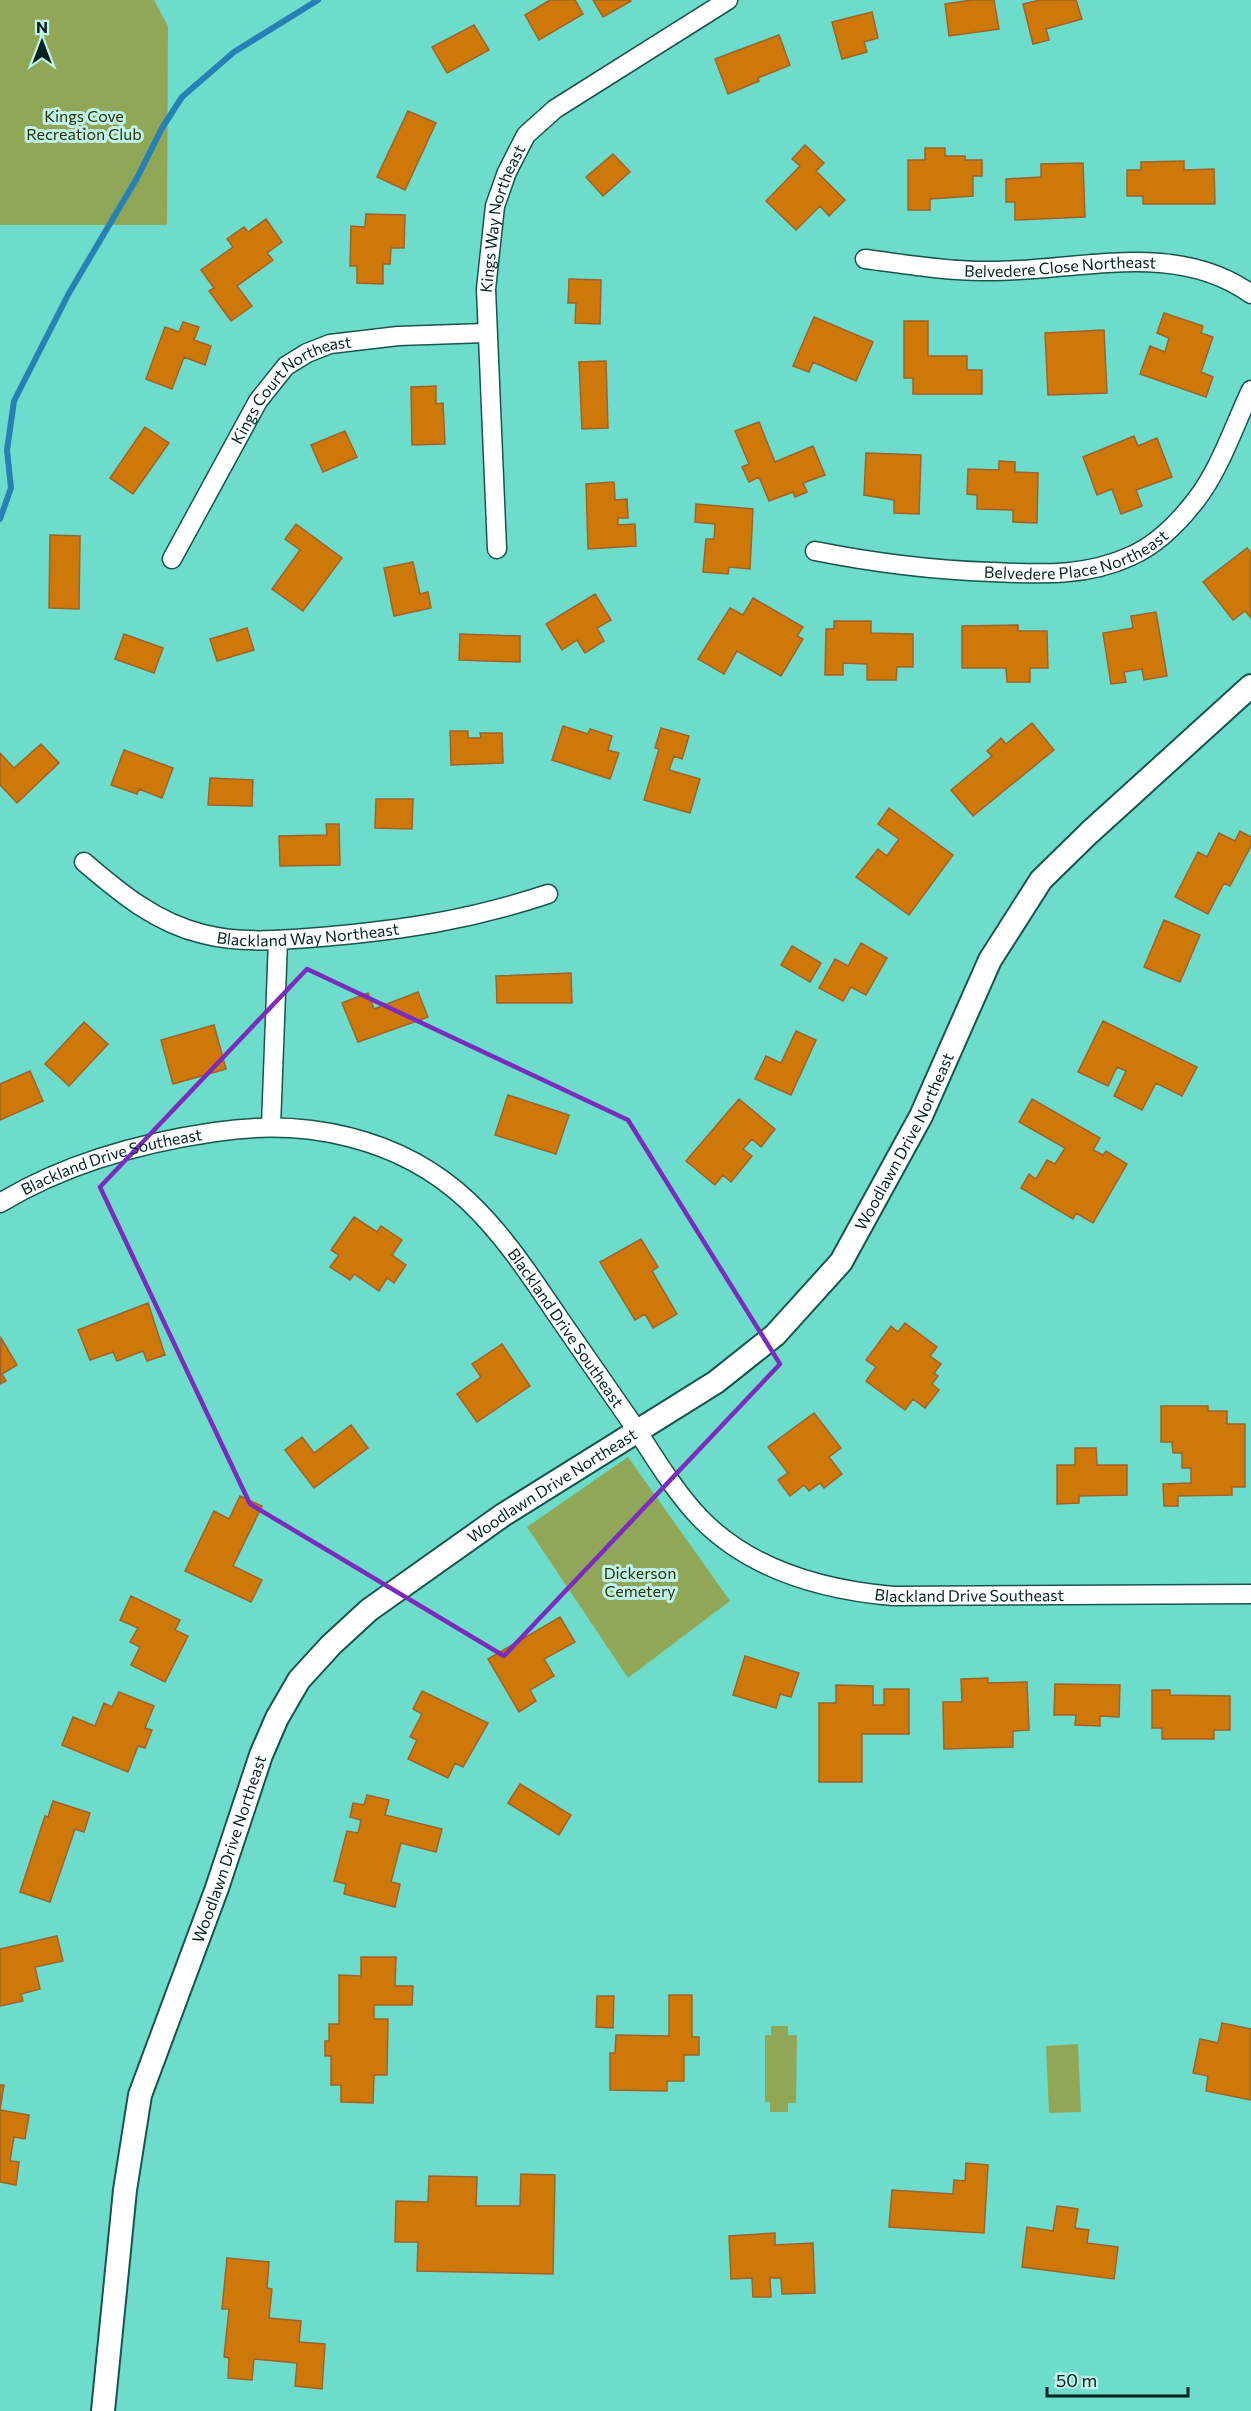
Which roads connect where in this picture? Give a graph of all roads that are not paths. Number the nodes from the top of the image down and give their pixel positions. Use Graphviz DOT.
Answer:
graph roads {
  1 [pos="728,0"];
  2 [pos="865,259"];
  3 [pos="1251,294"];
  4 [pos="486,333"];
  5 [pos="1251,390"];
  6 [pos="497,549"];
  7 [pos="815,551"];
  8 [pos="172,559"];
  9 [pos="1251,686"];
  10 [pos="84,862"];
  11 [pos="548,894"];
  12 [pos="278,940"];
  13 [pos="271,1126"];
  14 [pos="0,1203"];
  15 [pos="637,1431"];
  16 [pos="1251,1594"];
  17 [pos="103,2411"];
  1 -- 4 [label="street, Kings Way Northeast"];
  2 -- 3 [label="street, Belvedere Close Northeast"];
  4 -- 6 [label="street, Kings Way Northeast"];
  4 -- 8 [label="street, Kings Court Northeast"];
  5 -- 7 [label="street, Belvedere Place Northeast"];
  9 -- 15 [label="street, Woodlawn Drive Northeast"];
  10 -- 12 [label="street, Blackland Way Northeast"];
  11 -- 12 [label="street, Blackland Way Northeast"];
  12 -- 13 [label="street"];
  13 -- 14 [label="street, Blackland Drive Southeast"];
  13 -- 15 [label="street, Blackland Drive Southeast"];
  15 -- 16 [label="street, Blackland Drive Southeast"];
  15 -- 17 [label="street, Woodlawn Drive Northeast"];
}
